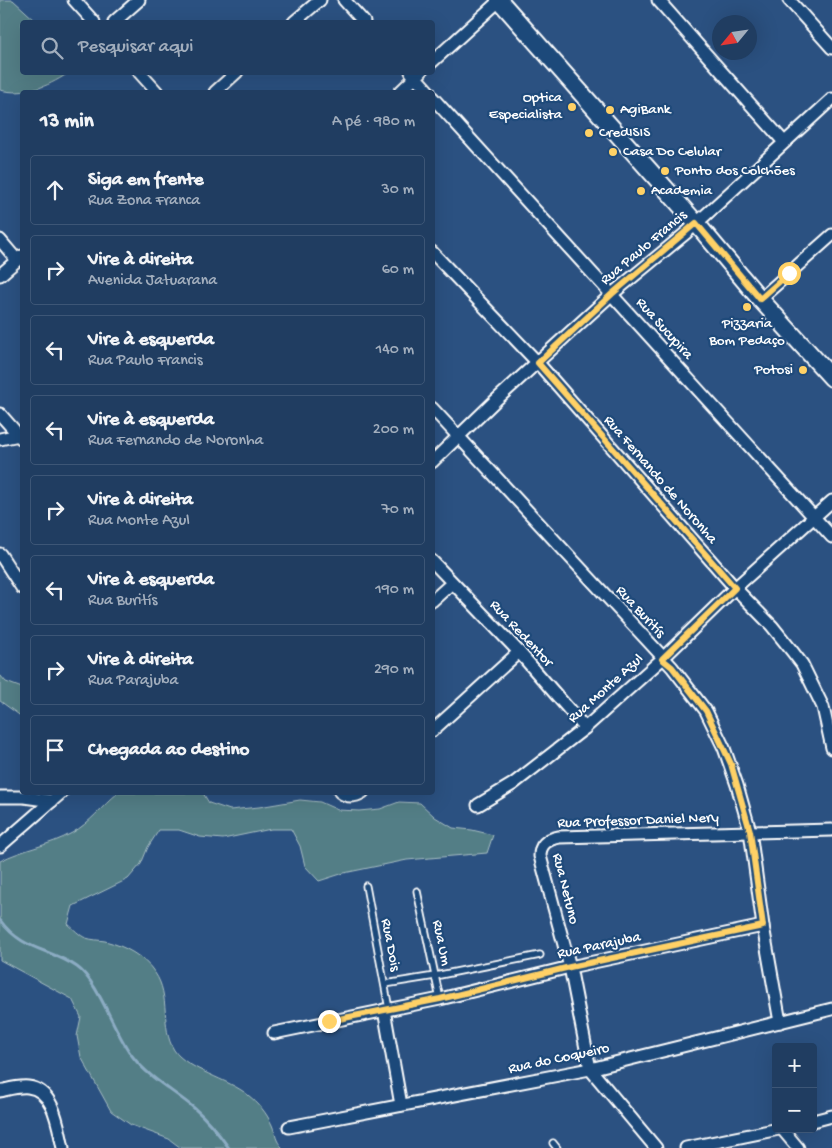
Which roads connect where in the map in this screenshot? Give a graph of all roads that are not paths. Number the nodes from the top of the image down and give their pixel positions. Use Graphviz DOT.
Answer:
graph roads {
  1 [pos="74,0"];
  2 [pos="139,0"];
  3 [pos="320,0"];
  4 [pos="344,0"];
  5 [pos="499,0"];
  6 [pos="658,0"];
  7 [pos="789,0"];
  8 [pos="92,20"];
  9 [pos="116,20"];
  10 [pos="296,20"];
  11 [pos="362,20"];
  12 [pos="832,48"];
  13 [pos="435,59"];
  14 [pos="142,75"];
  15 [pos="234,75"];
  16 [pos="415,75"];
  17 [pos="417,75"];
  18 [pos="155,90"];
  19 [pos="217,90"];
  20 [pos="402,90"];
  21 [pos="428,90"];
  22 [pos="435,99"];
  23 [pos="832,99"];
  24 [pos="784,142"];
  25 [pos="696,223"];
  26 [pos="832,235"];
  27 [pos="0,240"];
  28 [pos="435,255"];
  29 [pos="20,258"];
  30 [pos="0,275"];
  31 [pos="612,294"];
  32 [pos="760,299"];
  33 [pos="538,363"];
  34 [pos="831,374"];
  35 [pos="435,411"];
  36 [pos="0,414"];
  37 [pos="20,434"];
  38 [pos="20,436"];
  39 [pos="459,437"];
  40 [pos="0,438"];
  41 [pos="435,459"];
  42 [pos="832,502"];
  43 [pos="814,518"];
  44 [pos="832,537"];
  45 [pos="0,554"];
  46 [pos="435,564"];
  47 [pos="452,583"];
  48 [pos="20,585"];
  49 [pos="735,588"];
  50 [pos="435,598"];
  51 [pos="519,652"];
  52 [pos="662,659"];
  53 [pos="435,728"];
  54 [pos="585,728"];
  55 [pos="832,748"];
  56 [pos="59,795"];
  57 [pos="0,797"];
  58 [pos="52,801"];
  59 [pos="478,805"];
  60 [pos="832,830"];
  61 [pos="750,831"];
  62 [pos="0,846"];
  63 [pos="540,849"];
  64 [pos="366,886"];
  65 [pos="417,891"];
  66 [pos="763,926"];
  67 [pos="540,955"];
  68 [pos="570,967"];
  69 [pos="435,976"];
  70 [pos="385,984"];
  71 [pos="440,999"];
  72 [pos="386,1009"];
  73 [pos="832,1009"];
  74 [pos="780,1022"];
  75 [pos="274,1033"];
  76 [pos="590,1069"];
  77 [pos="0,1091"];
  78 [pos="401,1105"];
  79 [pos="832,1116"];
  80 [pos="817,1120"];
  81 [pos="289,1127"];
  82 [pos="772,1131"];
  83 [pos="784,1133"];
  84 [pos="553,1143"];
  85 [pos="63,1148"];
  86 [pos="557,1148"];
  87 [pos="656,1148"];
  88 [pos="686,1148"];
  89 [pos="798,1148"];
  1 -- 8 [label="street"];
  2 -- 9 [label="street"];
  3 -- 10 [label="street"];
  4 -- 11 [label="street"];
  5 -- 13 [label="street"];
  5 -- 25 [label="street"];
  6 -- 24 [label="street"];
  7 -- 12 [label="street"];
  14 -- 18 [label="street"];
  15 -- 19 [label="street"];
  16 -- 20 [label="street"];
  17 -- 21 [label="street"];
  22 -- 31 [label="street, Rua Sucupira"];
  23 -- 24 [label="street, Rua Paulo Francis"];
  24 -- 25 [label="street, Rua Paulo Francis"];
  25 -- 31 [label="street, Rua Paulo Francis"];
  25 -- 32 [label="street"];
  26 -- 32 [label="street"];
  27 -- 29 [label="street"];
  28 -- 33 [label="street, Rua Fernando de Noronha"];
  29 -- 30 [label="street"];
  31 -- 33 [label="street, Rua Paulo Francis"];
  31 -- 43 [label="street, Rua Sucupira"];
  32 -- 34 [label="street"];
  33 -- 39 [label="street, Rua Paulo Francis"];
  33 -- 49 [label="street, Rua Fernando de Noronha"];
  35 -- 39 [label="street, Rua Buritís"];
  36 -- 37 [label="street"];
  38 -- 40 [label="street"];
  39 -- 41 [label="street, Rua Paulo Francis"];
  39 -- 52 [label="street, Rua Buritís"];
  42 -- 43 [label="street, Rua Monte Azul"];
  43 -- 44 [label="street, Rua Sucupira"];
  43 -- 49 [label="street, Rua Monte Azul"];
  45 -- 48 [label="street"];
  46 -- 47 [label="street, Rua Redentor"];
  47 -- 50 [label="street"];
  47 -- 51 [label="street, Rua Redentor"];
  49 -- 52 [label="street, Rua Monte Azul"];
  49 -- 55 [label="street, Rua Fernando de Noronha"];
  51 -- 53 [label="street"];
  51 -- 54 [label="street, Rua Redentor"];
  52 -- 54 [label="street, Rua Monte Azul"];
  52 -- 61 [label="street, Rua Buritís"];
  54 -- 59 [label="street, Rua Monte Azul"];
  56 -- 58 [label="street"];
  57 -- 58 [label="street"];
  58 -- 62 [label="street"];
  60 -- 61 [label="street, Rua Professor Daniel Nery"];
  61 -- 63 [label="street, Rua Professor Daniel Nery"];
  61 -- 66 [label="street, Rua Buritís"];
  63 -- 68 [label="street, Rua Netuno"];
  64 -- 70 [label="lane, Rua Dois"];
  65 -- 69 [label="lane, Rua Um"];
  66 -- 68 [label="street, Rua Parajuba"];
  66 -- 74 [label="street, Rua Buritís"];
  67 -- 69 [label="lane"];
  68 -- 71 [label="street, Rua Parajuba"];
  68 -- 76 [label="street, Rua Netuno"];
  69 -- 70 [label="lane"];
  69 -- 71 [label="lane, Rua Um"];
  70 -- 72 [label="lane, Rua Dois"];
  71 -- 72 [label="street, Rua Parajuba"];
  72 -- 75 [label="street, Rua Parajuba"];
  72 -- 78 [label="street"];
  73 -- 74 [label="street, Rua do Coqueiro"];
  74 -- 76 [label="street, Rua do Coqueiro"];
  76 -- 78 [label="street, Rua do Coqueiro"];
  76 -- 87 [label="street, Rua Netuno"];
  77 -- 85 [label="street"];
  78 -- 81 [label="street, Rua do Coqueiro"];
  79 -- 80 [label="street"];
  82 -- 88 [label="street"];
  83 -- 89 [label="street"];
  84 -- 86 [label="lane"];
}
